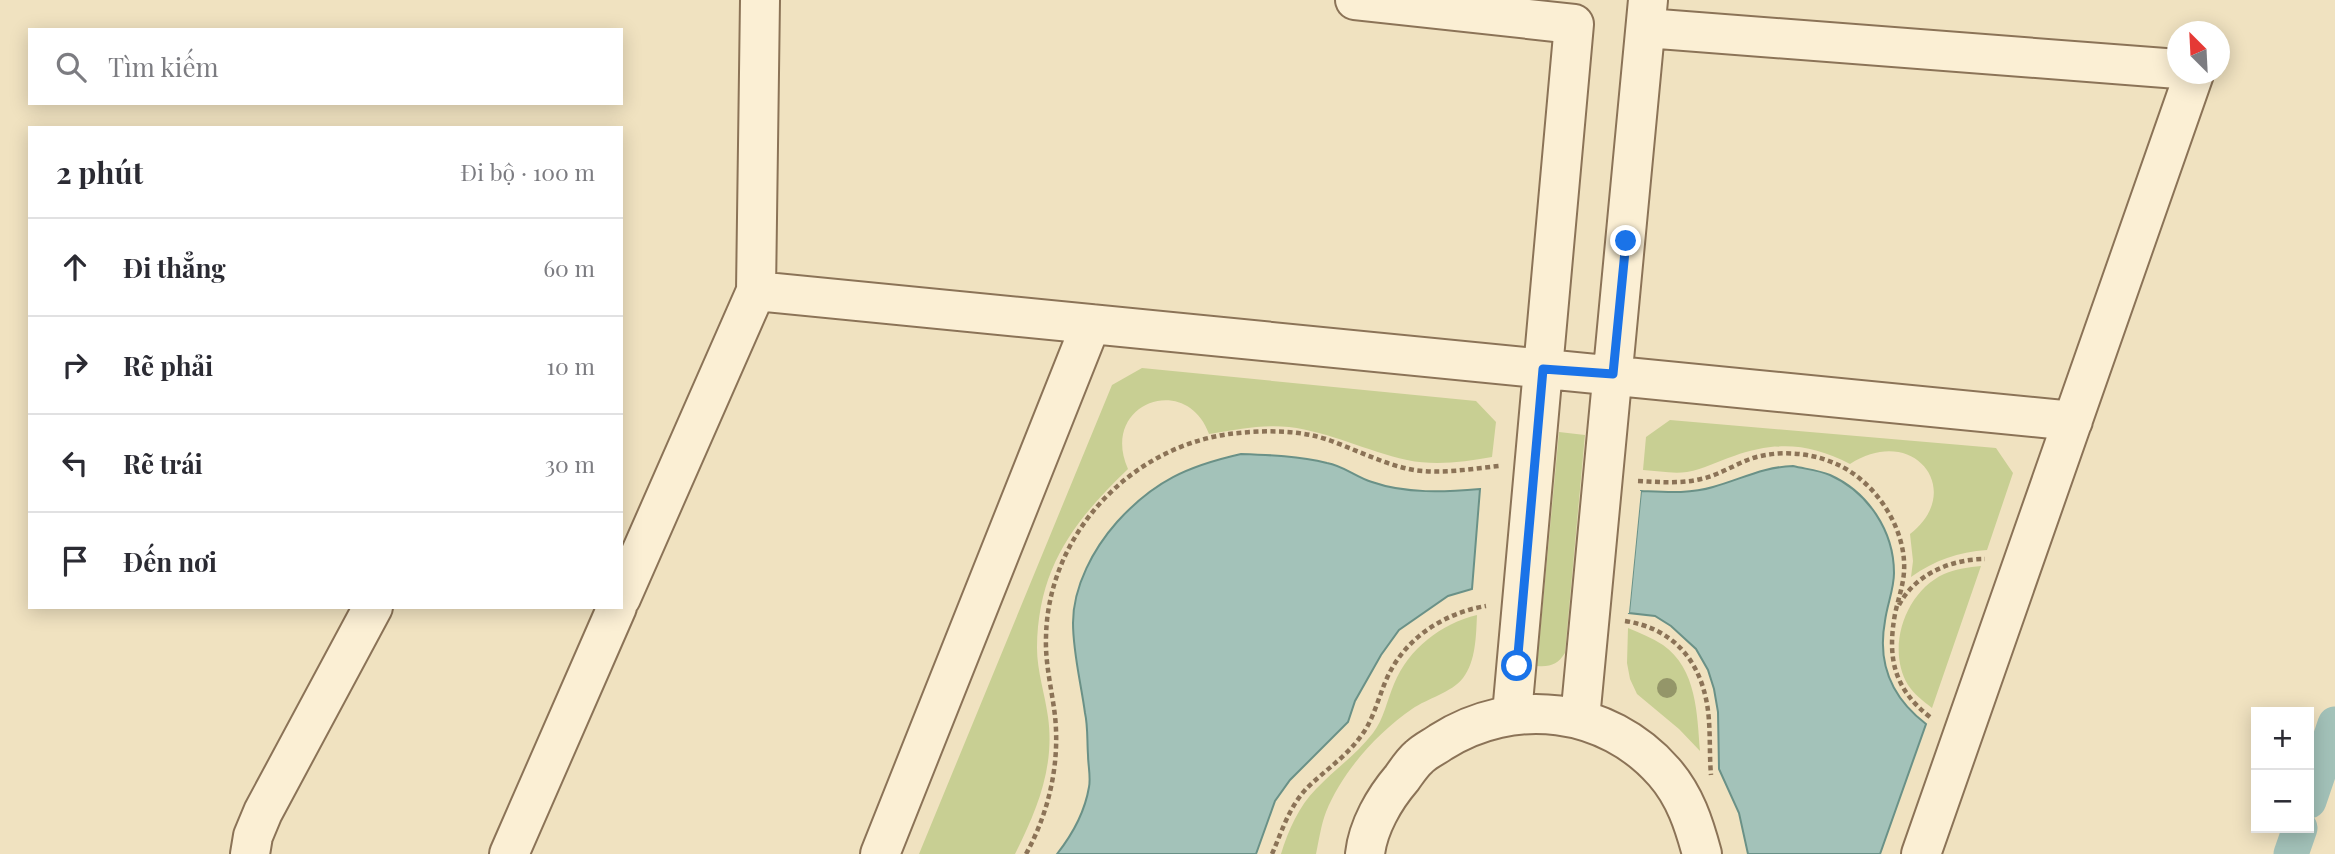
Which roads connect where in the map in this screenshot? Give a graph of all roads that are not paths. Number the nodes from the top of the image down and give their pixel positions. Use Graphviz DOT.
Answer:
graph roads {
  1 [pos="760,0"];
  2 [pos="1355,0"];
  3 [pos="1647,14"];
  4 [pos="2167,68"];
  5 [pos="2191,84"];
  6 [pos="757,291"];
  7 [pos="1091,324"];
  8 [pos="1543,369"];
  9 [pos="1613,374"];
  10 [pos="2073,421"];
  11 [pos="623,593"];
  12 [pos="372,609"];
  13 [pos="616,609"];
  14 [pos="1512,714"];
  15 [pos="1580,719"];
  16 [pos="250,854"];
  17 [pos="509,854"];
  18 [pos="880,854"];
  19 [pos="1366,854"];
  20 [pos="1702,854"];
  21 [pos="1921,854"];
  1 -- 6 [label="street"];
  2 -- 8 [label="street"];
  3 -- 4 [label="street"];
  3 -- 9 [label="street"];
  5 -- 10 [label="street"];
  6 -- 7 [label="street"];
  6 -- 11 [label="street"];
  7 -- 8 [label="street"];
  7 -- 18 [label="street"];
  8 -- 9 [label="street"];
  8 -- 14 [label="street"];
  9 -- 10 [label="street"];
  9 -- 15 [label="street"];
  10 -- 21 [label="street"];
  12 -- 16 [label="street"];
  13 -- 17 [label="street"];
  14 -- 15 [label="street"];
  14 -- 19 [label="street"];
  15 -- 20 [label="street"];
}
